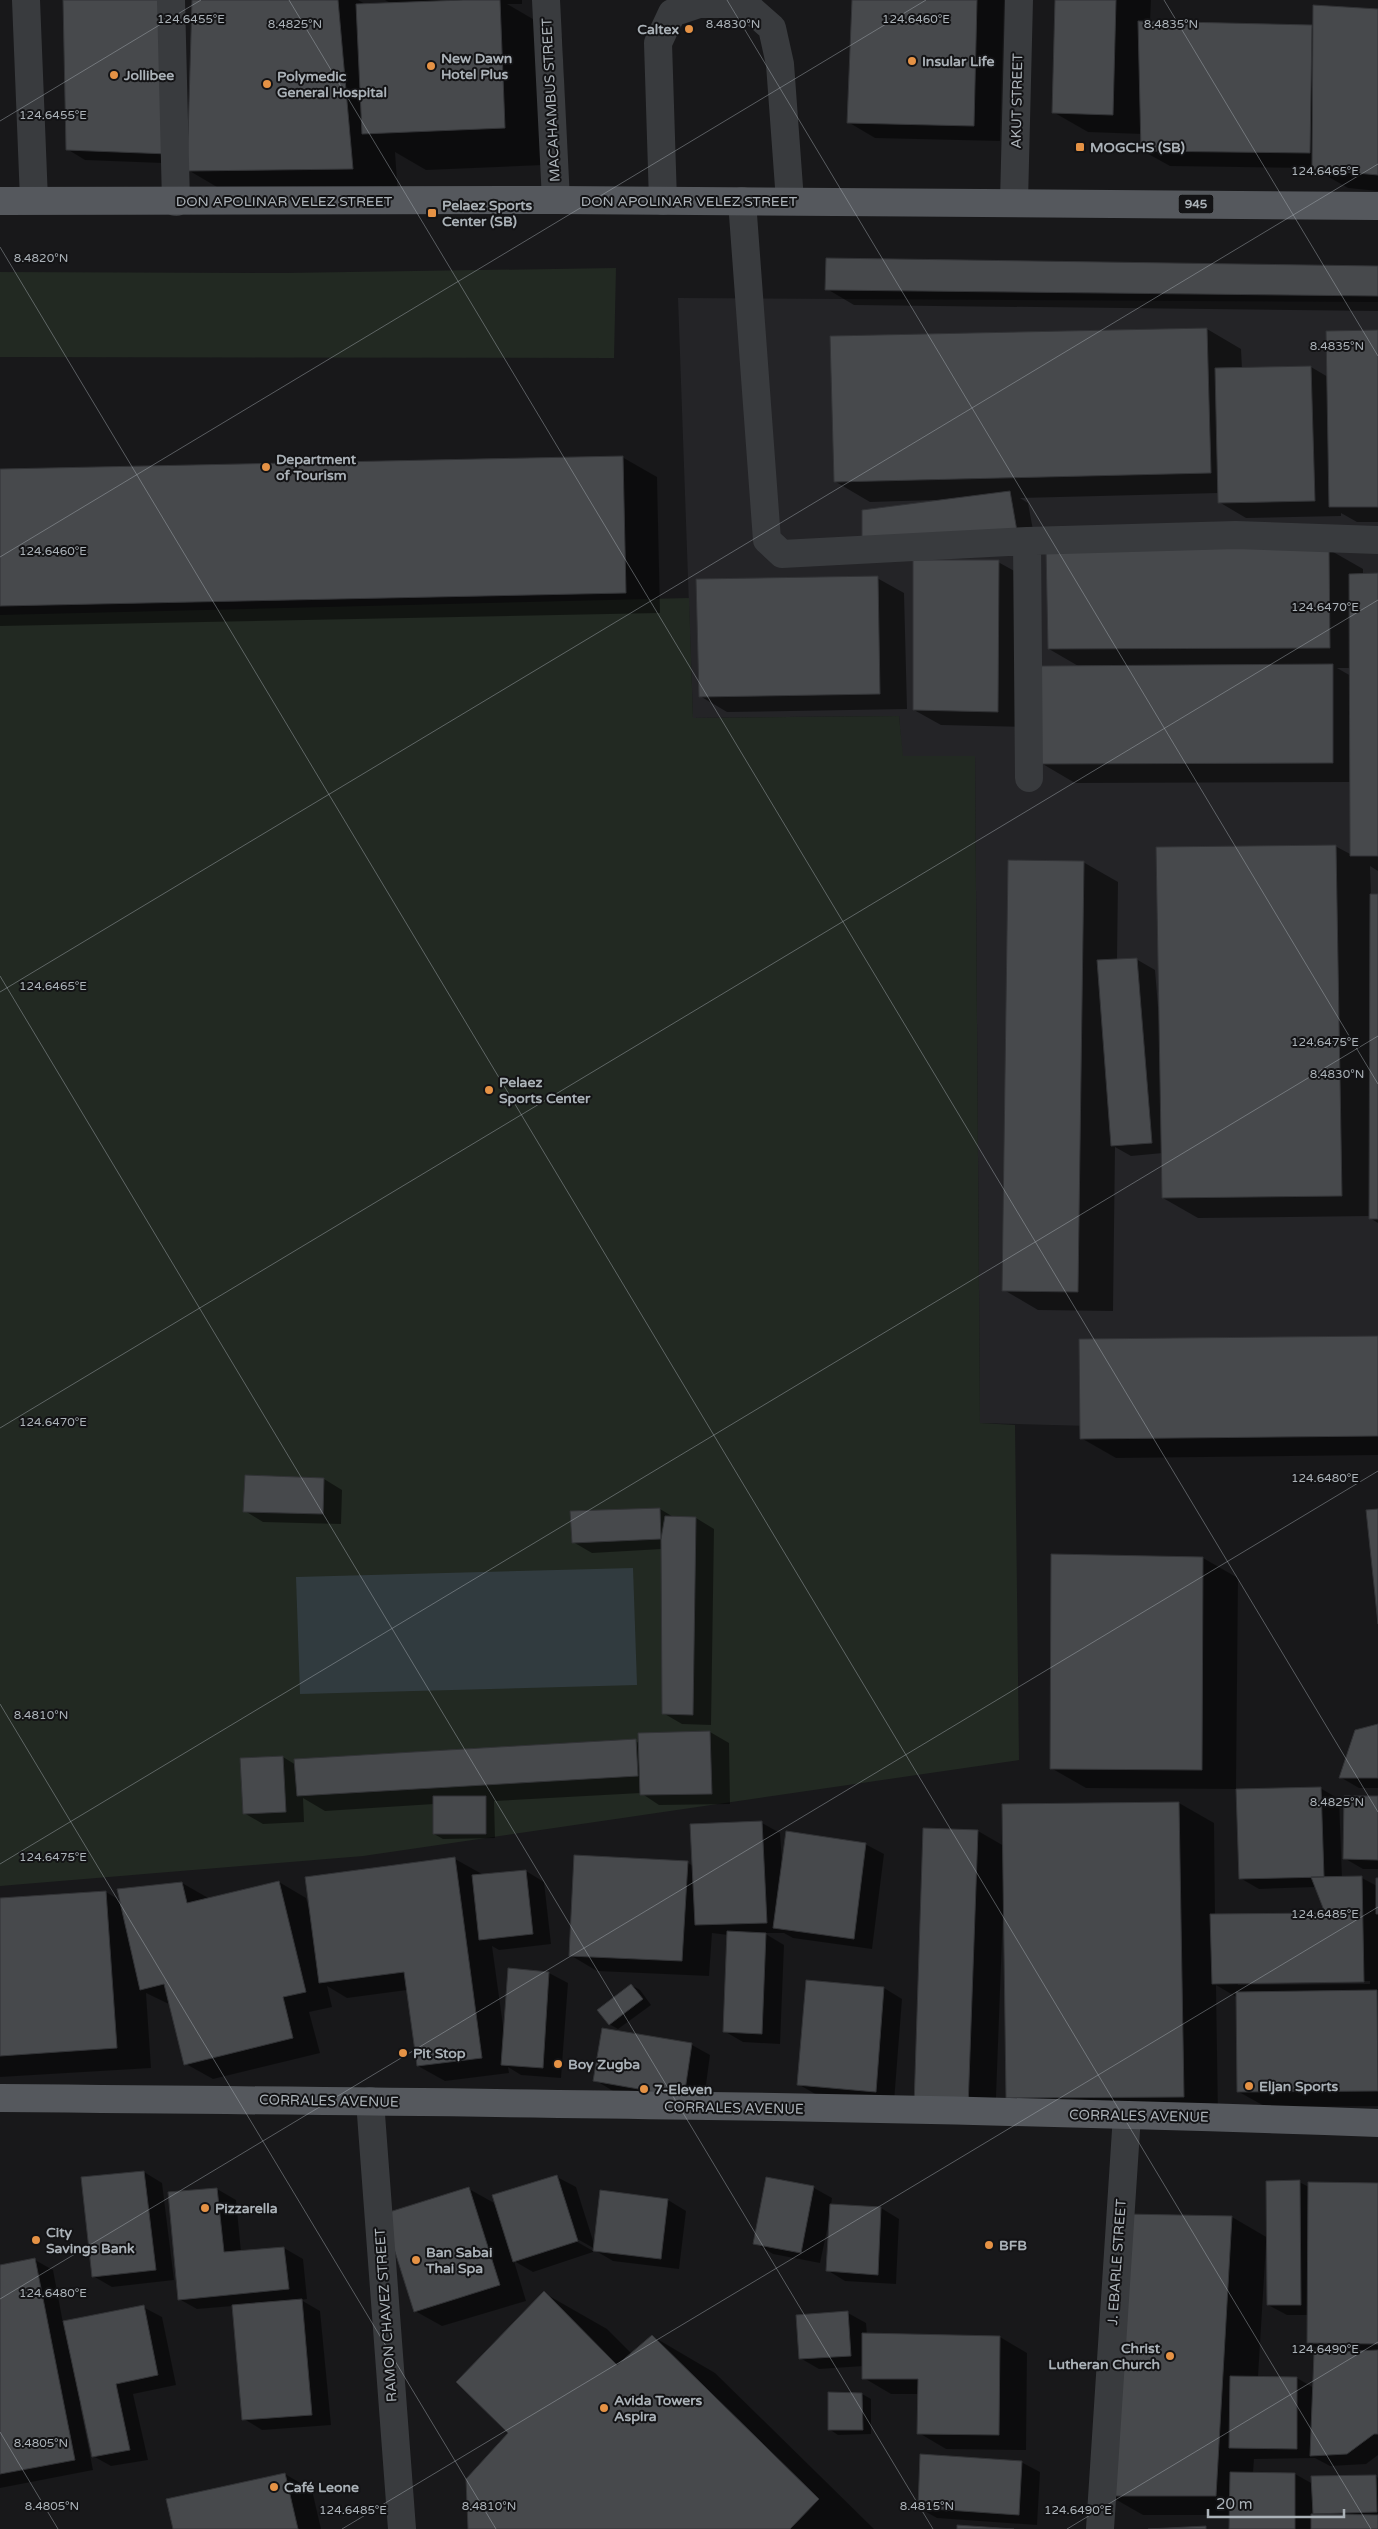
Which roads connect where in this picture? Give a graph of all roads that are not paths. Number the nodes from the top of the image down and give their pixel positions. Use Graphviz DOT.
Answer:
graph roads {
  1 [pos="26,0"];
  2 [pos="171,0"];
  3 [pos="546,0"];
  4 [pos="1019,0"];
  5 [pos="34,200"];
  6 [pos="556,200"];
  7 [pos="663,201"];
  8 [pos="742,201"];
  9 [pos="790,201"];
  10 [pos="0,202"];
  11 [pos="176,202"];
  12 [pos="1014,202"];
  13 [pos="1378,206"];
  14 [pos="1378,540"];
  15 [pos="1027,541"];
  16 [pos="1030,778"];
  17 [pos="0,2098"];
  18 [pos="370,2101"];
  19 [pos="1127,2115"];
  20 [pos="1378,2123"];
  21 [pos="402,2529"];
  22 [pos="1100,2529"];
  1 -- 5 [label="street"];
  2 -- 11 [label="street"];
  3 -- 6 [label="street, MACAHAMBUS STREET"];
  4 -- 12 [label="street, AKUT STREET"];
  5 -- 10 [label="main road, DON APOLINAR VELEZ STREET / 945"];
  5 -- 11 [label="main road, DON APOLINAR VELEZ STREET / 945"];
  6 -- 7 [label="main road, DON APOLINAR VELEZ STREET / 945"];
  6 -- 11 [label="main road, DON APOLINAR VELEZ STREET / 945"];
  7 -- 8 [label="main road, DON APOLINAR VELEZ STREET / 945"];
  7 -- 9 [label="street"];
  8 -- 9 [label="main road, DON APOLINAR VELEZ STREET / 945"];
  8 -- 15 [label="street"];
  9 -- 12 [label="main road, DON APOLINAR VELEZ STREET / 945"];
  12 -- 13 [label="main road, DON APOLINAR VELEZ STREET / 945"];
  14 -- 15 [label="street"];
  15 -- 16 [label="street"];
  17 -- 18 [label="main road, CORRALES AVENUE"];
  18 -- 19 [label="main road, CORRALES AVENUE"];
  18 -- 21 [label="street, RAMON CHAVEZ STREET"];
  19 -- 20 [label="main road, CORRALES AVENUE"];
  19 -- 22 [label="street, J. EBARLE STREET"];
}
